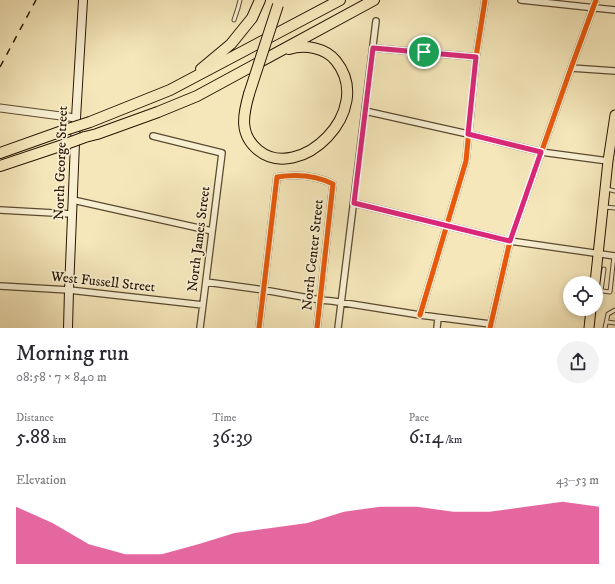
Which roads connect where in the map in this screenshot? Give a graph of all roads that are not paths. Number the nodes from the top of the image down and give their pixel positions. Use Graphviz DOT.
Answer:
graph roads {
  1 [pos="82,0"];
  2 [pos="240,0"];
  3 [pos="260,0"];
  4 [pos="340,0"];
  5 [pos="374,0"];
  6 [pos="485,0"];
  7 [pos="521,0"];
  8 [pos="596,0"];
  9 [pos="279,2"];
  10 [pos="594,7"];
  11 [pos="615,10"];
  12 [pos="234,20"];
  13 [pos="376,21"];
  14 [pos="373,48"];
  15 [pos="274,54"];
  16 [pos="476,57"];
  17 [pos="571,68"];
  18 [pos="615,71"];
  19 [pos="170,90"];
  20 [pos="0,108"];
  21 [pos="365,112"];
  22 [pos="615,115"];
  23 [pos="76,118"];
  24 [pos="468,134"];
  25 [pos="153,136"];
  26 [pos="541,152"];
  27 [pos="0,153"];
  28 [pos="608,162"];
  29 [pos="0,166"];
  30 [pos="605,189"];
  31 [pos="615,190"];
  32 [pos="73,200"];
  33 [pos="354,203"];
  34 [pos="603,207"];
  35 [pos="615,208"];
  36 [pos="0,210"];
  37 [pos="72,214"];
  38 [pos="446,226"];
  39 [pos="212,231"];
  40 [pos="510,241"];
  41 [pos="598,254"];
  42 [pos="615,256"];
  43 [pos="614,265"];
  44 [pos="600,269"];
  45 [pos="613,270"];
  46 [pos="598,276"];
  47 [pos="600,276"];
  48 [pos="206,282"];
  49 [pos="0,286"];
  50 [pos="69,290"];
  51 [pos="264,290"];
  52 [pos="603,291"];
  53 [pos="320,300"];
  54 [pos="341,302"];
  55 [pos="203,305"];
  56 [pos="615,310"];
  57 [pos="420,315"];
  58 [pos="590,316"];
  59 [pos="438,318"];
  60 [pos="607,322"];
  61 [pos="615,323"];
  62 [pos="490,326"];
  63 [pos="68,328"];
  64 [pos="200,328"];
  65 [pos="259,328"];
  66 [pos="317,328"];
  67 [pos="338,328"];
  68 [pos="437,328"];
  69 [pos="589,328"];
  70 [pos="605,328"];
  1 -- 23 [label="main road, North George Street"];
  2 -- 12 [label="lane"];
  3 -- 19 [label="highway"];
  4 -- 19 [label="highway"];
  5 -- 15 [label="highway"];
  6 -- 16 [label="street"];
  7 -- 10 [label="street"];
  8 -- 10 [label="street"];
  9 -- 15 [label="highway, bridge"];
  10 -- 11 [label="street"];
  10 -- 17 [label="street"];
  13 -- 14 [label="street"];
  14 -- 16 [label="street"];
  14 -- 21 [label="street"];
  15 -- 29 [label="highway, bridge"];
  16 -- 24 [label="street"];
  17 -- 18 [label="street"];
  17 -- 26 [label="street"];
  19 -- 27 [label="highway, bridge"];
  20 -- 23 [label="street"];
  21 -- 24 [label="street"];
  21 -- 33 [label="street"];
  22 -- 28 [label="main road"];
  23 -- 32 [label="main road, North George Street"];
  24 -- 26 [label="street"];
  24 -- 38 [label="street"];
  25 -- 39 [label="street, North James Street"];
  26 -- 28 [label="street"];
  26 -- 40 [label="street"];
  28 -- 30 [label="main road"];
  30 -- 31 [label="lane"];
  30 -- 34 [label="main road"];
  32 -- 37 [label="main road, North George Street"];
  32 -- 39 [label="street"];
  33 -- 38 [label="street"];
  33 -- 54 [label="street"];
  34 -- 35 [label="lane"];
  34 -- 41 [label="main road"];
  36 -- 37 [label="street"];
  37 -- 50 [label="main road, North George Street"];
  38 -- 40 [label="street"];
  38 -- 57 [label="street"];
  39 -- 48 [label="street, North James Street"];
  40 -- 41 [label="street"];
  40 -- 62 [label="street"];
  41 -- 42 [label="street"];
  41 -- 44 [label="main road"];
  42 -- 43 [label="lane"];
  43 -- 45 [label="lane"];
  44 -- 45 [label="lane"];
  44 -- 46 [label="main road"];
  44 -- 47 [label="lane"];
  45 -- 52 [label="lane"];
  48 -- 51 [label="street"];
  48 -- 55 [label="street, North James Street"];
  49 -- 50 [label="street, West Fussell Street"];
  50 -- 55 [label="street, West Fussell Street"];
  50 -- 63 [label="main road, North George Street"];
  51 -- 53 [label="street"];
  51 -- 53 [label="street, North Center Street"];
  51 -- 65 [label="street"];
  53 -- 54 [label="street"];
  53 -- 66 [label="street, North Center Street"];
  54 -- 57 [label="street"];
  54 -- 67 [label="street"];
  55 -- 64 [label="street, North James Street"];
  56 -- 60 [label="lane"];
  57 -- 59 [label="street"];
  58 -- 69 [label="main road"];
  59 -- 62 [label="street"];
  59 -- 68 [label="street"];
  60 -- 61 [label="lane"];
  60 -- 70 [label="lane"];
}
